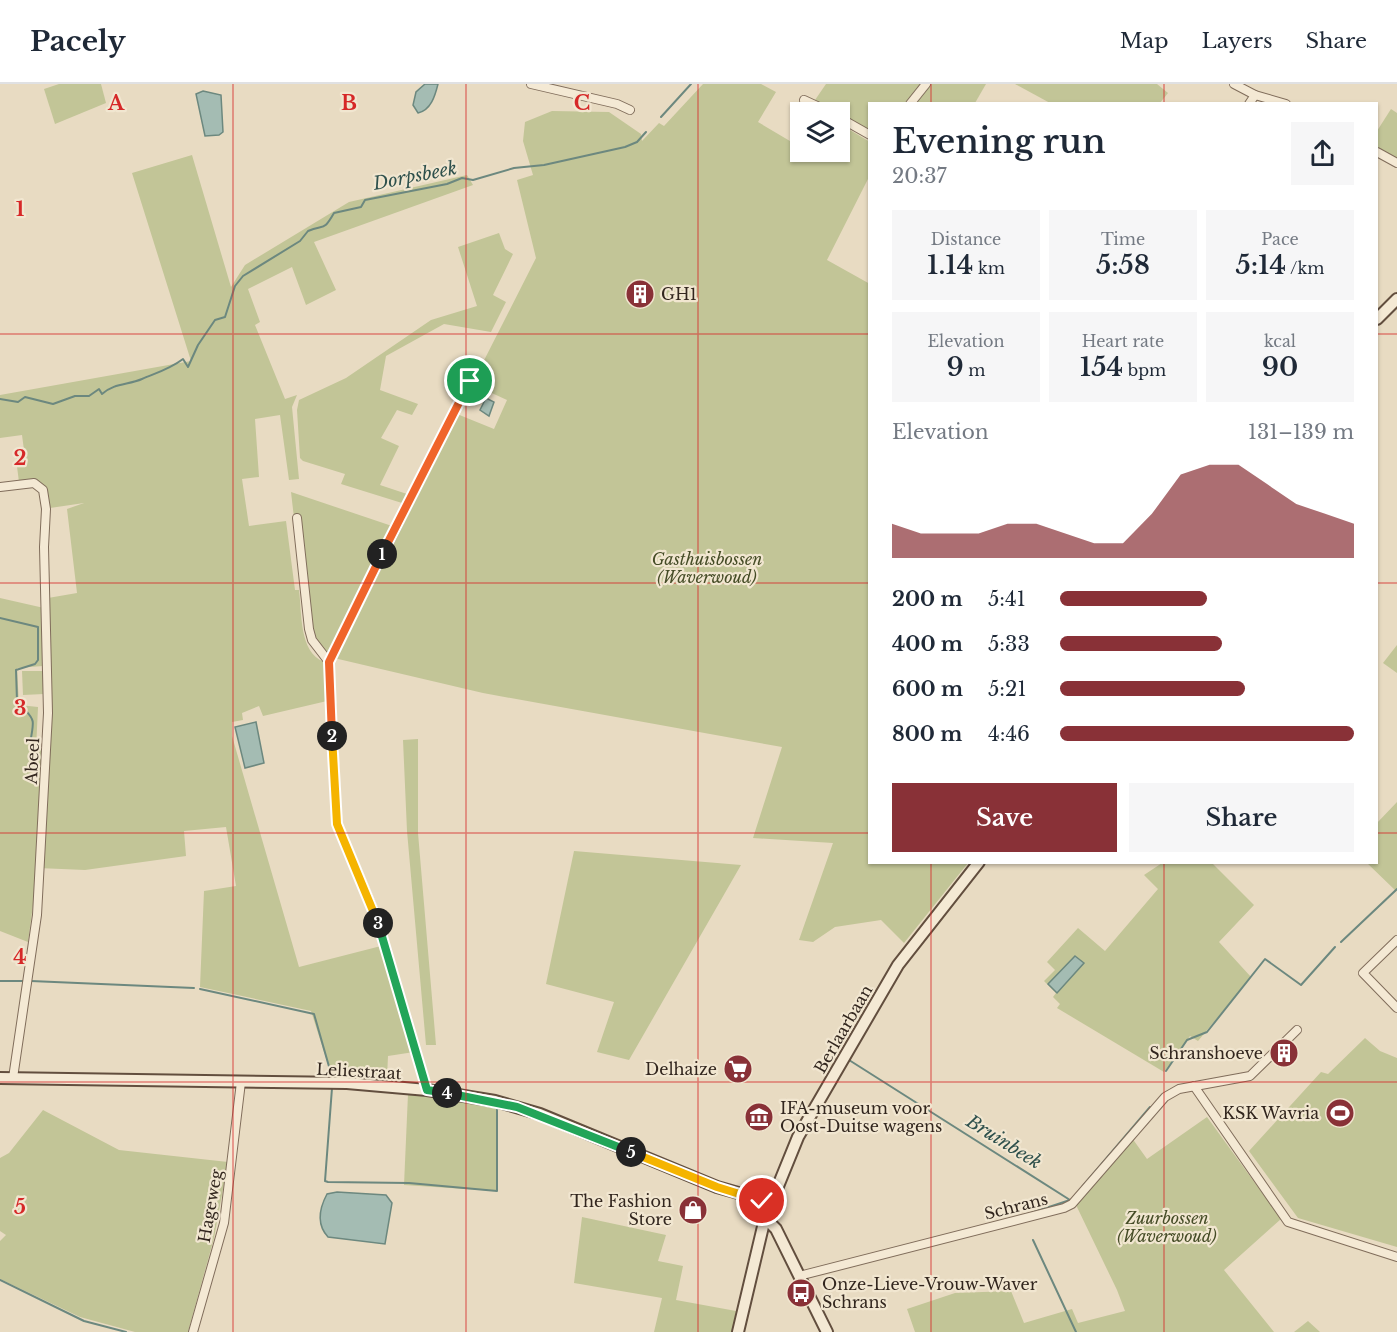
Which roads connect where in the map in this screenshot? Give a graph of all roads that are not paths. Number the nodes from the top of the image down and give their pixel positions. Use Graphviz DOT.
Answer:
graph roads {
  1 [pos="531,84"];
  2 [pos="926,84"];
  3 [pos="1234,84"];
  4 [pos="1255,95"];
  5 [pos="804,100"];
  6 [pos="808,102"];
  7 [pos="912,102"];
  8 [pos="1250,102"];
  9 [pos="1279,102"];
  10 [pos="630,110"];
  11 [pos="850,124"];
  12 [pos="868,134"];
  13 [pos="1378,153"];
  14 [pos="1397,163"];
  15 [pos="1397,299"];
  16 [pos="1378,318"];
  17 [pos="470,381"];
  18 [pos="0,487"];
  19 [pos="297,518"];
  20 [pos="329,662"];
  21 [pos="977,864"];
  22 [pos="1397,940"];
  23 [pos="1397,1008"];
  24 [pos="1297,1030"];
  25 [pos="0,1078"];
  26 [pos="13,1078"];
  27 [pos="242,1082"];
  28 [pos="1194,1086"];
  29 [pos="427,1090"];
  30 [pos="770,1202"];
  31 [pos="765,1218"];
  32 [pos="1397,1257"];
  33 [pos="799,1276"];
  34 [pos="193,1332"];
  35 [pos="738,1332"];
  36 [pos="827,1332"];
  1 -- 10 [label="street"];
  2 -- 7 [label="street"];
  3 -- 4 [label="street"];
  4 -- 8 [label="street"];
  4 -- 9 [label="street"];
  5 -- 6 [label="street"];
  11 -- 12 [label="street"];
  13 -- 14 [label="street"];
  15 -- 16 [label="street"];
  17 -- 20 [label="street"];
  18 -- 26 [label="street, Abeel"];
  19 -- 20 [label="street"];
  20 -- 29 [label="street"];
  21 -- 30 [label="street, Berlaarbaan"];
  22 -- 23 [label="street"];
  24 -- 28 [label="street, Schrans"];
  25 -- 26 [label="street, Leliestraat"];
  26 -- 27 [label="street, Leliestraat"];
  27 -- 29 [label="street, Leliestraat"];
  27 -- 34 [label="street, Hageweg"];
  28 -- 32 [label="street"];
  28 -- 33 [label="street, Schrans"];
  29 -- 30 [label="street, Leliestraat"];
  30 -- 31 [label="street, Berlaarbaan"];
  31 -- 33 [label="street"];
  31 -- 35 [label="street, Berlaarbaan"];
  33 -- 36 [label="street"];
}
